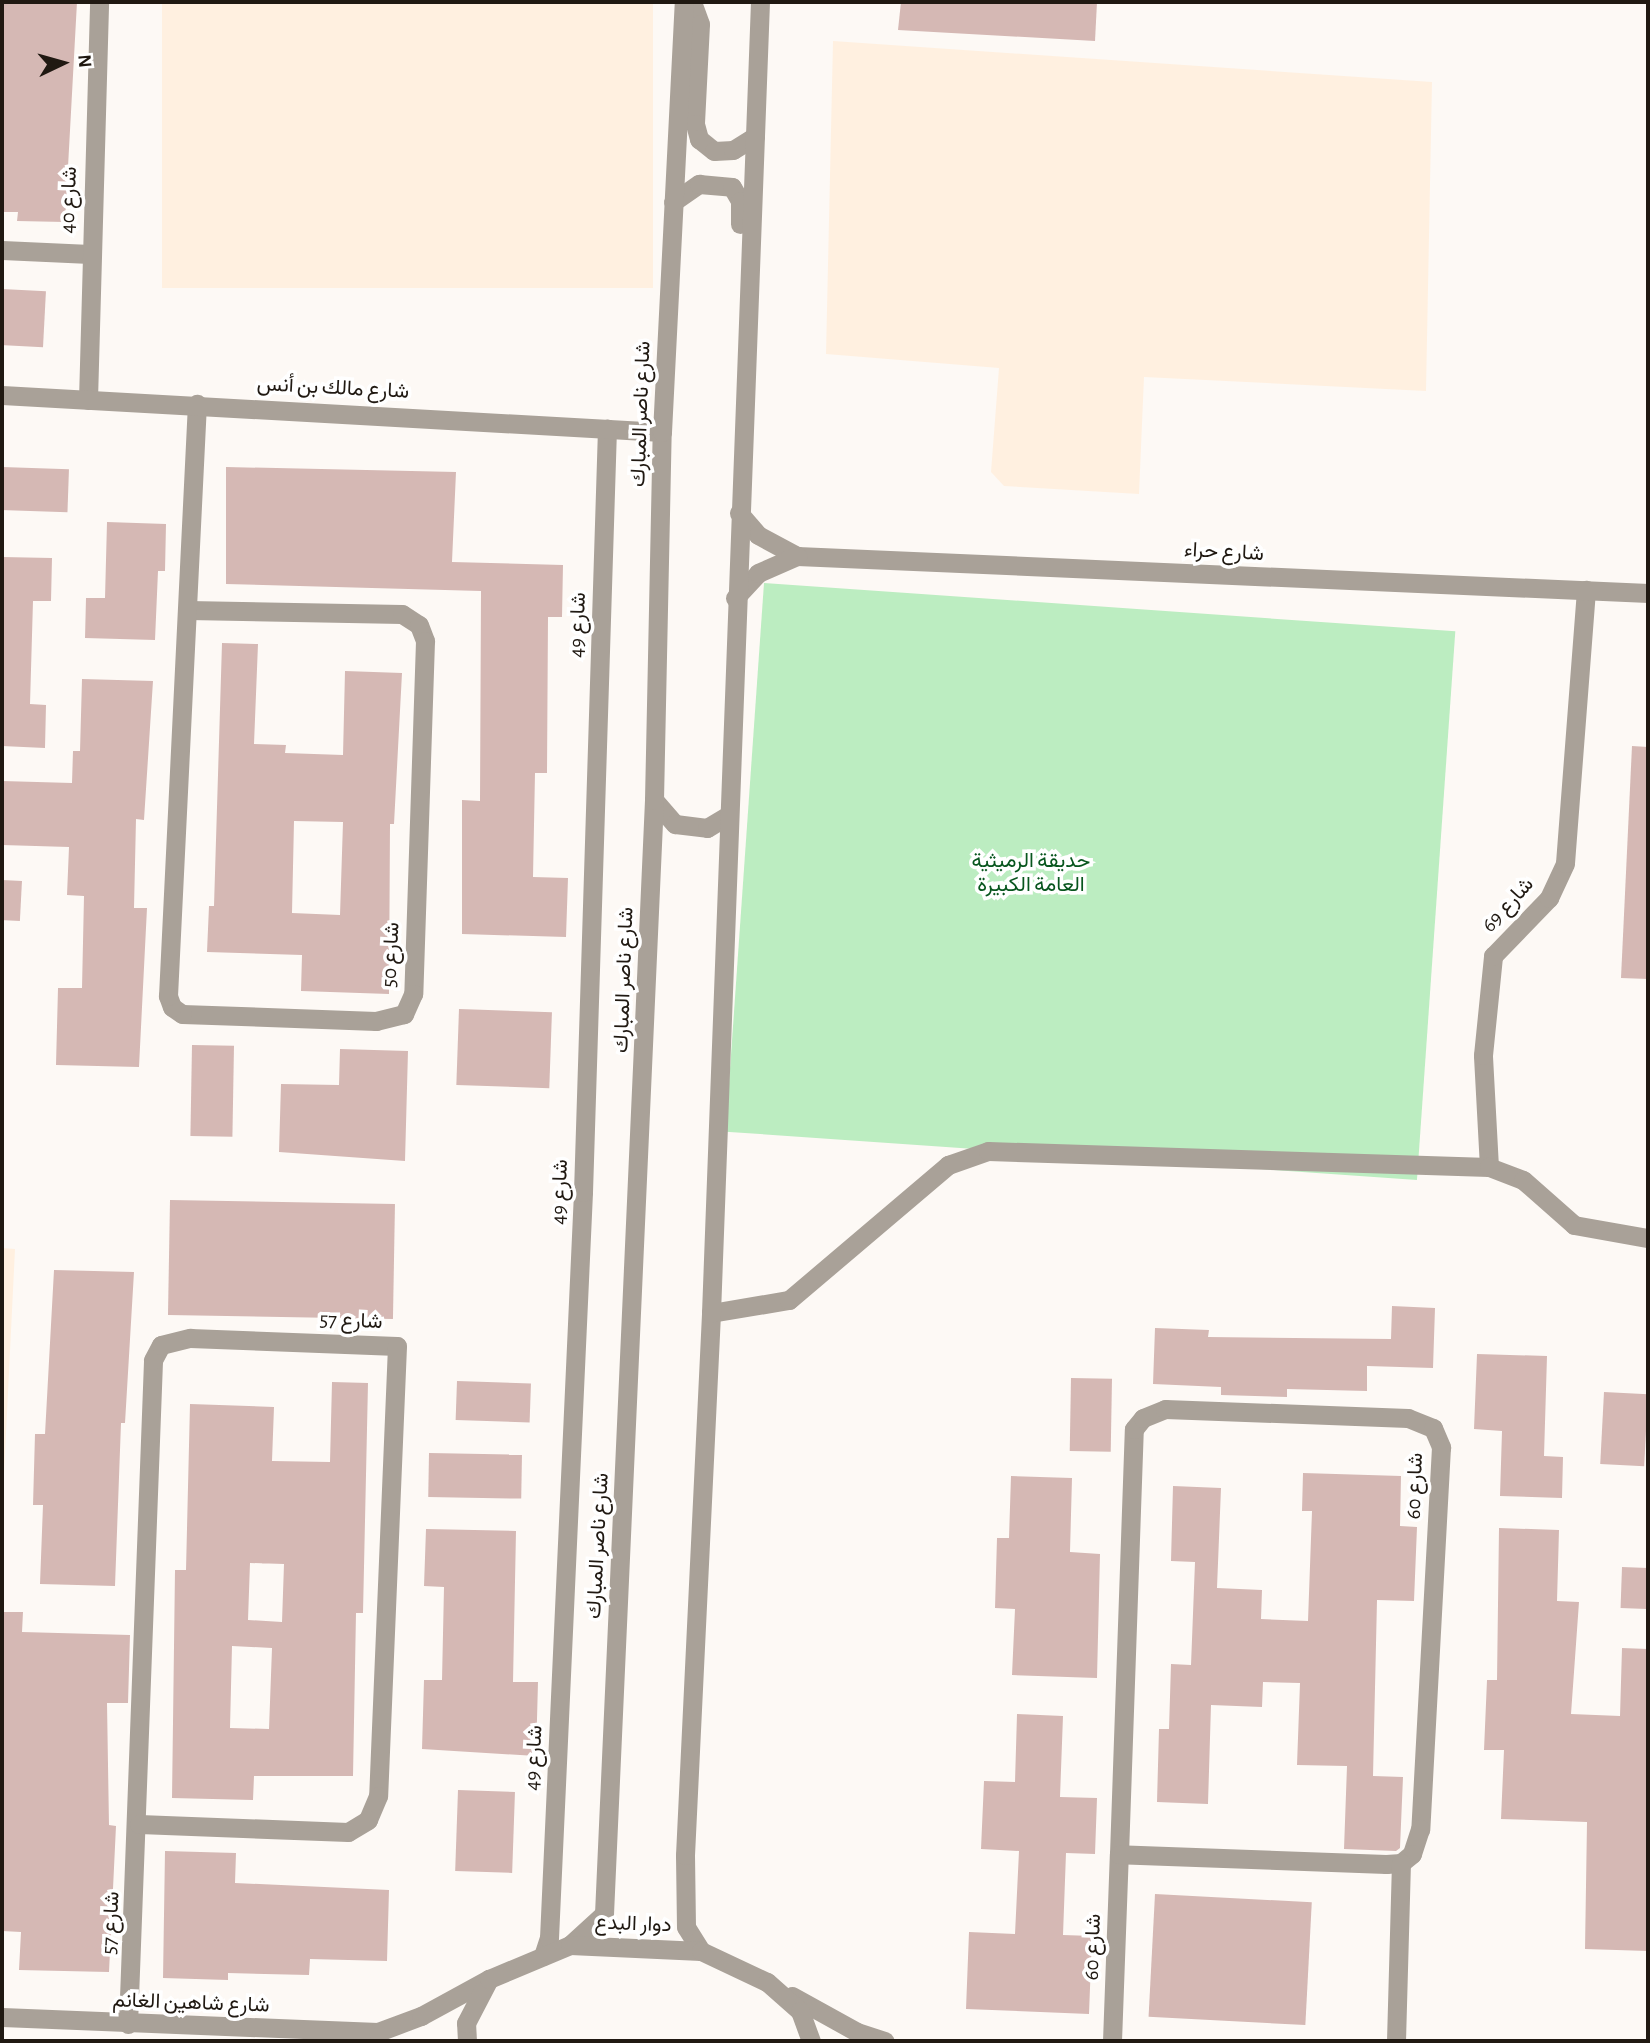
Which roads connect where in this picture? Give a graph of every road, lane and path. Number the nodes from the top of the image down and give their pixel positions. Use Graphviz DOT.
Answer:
graph roads {
  1 [pos="99,2"];
  2 [pos="684,2"];
  3 [pos="692,2"];
  4 [pos="760,2"];
  5 [pos="755,136"];
  6 [pos="673,202"];
  7 [pos="2,250"];
  8 [pos="90,254"];
  9 [pos="749,273"];
  10 [pos="2,395"];
  11 [pos="88,400"];
  12 [pos="197,404"];
  13 [pos="607,428"];
  14 [pos="662,432"];
  15 [pos="739,513"];
  16 [pos="797,556"];
  17 [pos="1586,590"];
  18 [pos="1648,593"];
  19 [pos="735,598"];
  20 [pos="188,610"];
  21 [pos="654,800"];
  22 [pos="727,816"];
  23 [pos="1489,1167"];
  24 [pos="1648,1238"];
  25 [pos="711,1312"];
  26 [pos="139,1824"];
  27 [pos="1119,1854"];
  28 [pos="1401,1863"];
  29 [pos="569,1945"];
  30 [pos="701,1951"];
  31 [pos="543,1956"];
  32 [pos="489,1979"];
  33 [pos="767,1982"];
  34 [pos="2,2017"];
  35 [pos="128,2024"];
  36 [pos="387,2037"];
  37 [pos="467,2041"];
  38 [pos="811,2041"];
  39 [pos="885,2041"];
  40 [pos="1112,2041"];
  41 [pos="1396,2041"];
  1 -- 8 [label="street, شارع 40"];
  2 -- 6 [label="street, شارع ناصر المبارك"];
  3 -- 5 [label="street"];
  4 -- 5 [label="street"];
  5 -- 9 [label="street"];
  6 -- 9 [label="street"];
  6 -- 14 [label="street, شارع ناصر المبارك"];
  7 -- 8 [label="street"];
  8 -- 11 [label="street, شارع 40"];
  9 -- 15 [label="street"];
  10 -- 11 [label="street, شارع مالك بن أنس"];
  11 -- 12 [label="street, شارع مالك بن أنس"];
  12 -- 13 [label="street, شارع مالك بن أنس"];
  12 -- 20 [label="street, شارع 50"];
  13 -- 14 [label="street, شارع مالك بن أنس"];
  13 -- 31 [label="street, شارع 49"];
  14 -- 21 [label="street, شارع ناصر المبارك"];
  15 -- 16 [label="street, شارع حراء"];
  15 -- 19 [label="street"];
  16 -- 17 [label="street, شارع حراء"];
  16 -- 19 [label="street, شارع حراء"];
  17 -- 18 [label="street, شارع حراء"];
  17 -- 23 [label="street, شارع 69"];
  19 -- 22 [label="street"];
  20 -- 20 [label="street, شارع 50"];
  21 -- 22 [label="street"];
  21 -- 29 [label="street, شارع ناصر المبارك"];
  22 -- 25 [label="street"];
  23 -- 24 [label="street"];
  23 -- 25 [label="street"];
  25 -- 30 [label="street"];
  26 -- 26 [label="street, شارع 57"];
  26 -- 35 [label="street, شارع 57"];
  27 -- 28 [label="street"];
  27 -- 28 [label="street, شارع 60"];
  27 -- 40 [label="street, شارع 60"];
  28 -- 41 [label="street"];
  29 -- 30 [label="street, دوار البدع"];
  29 -- 31 [label="street, دوار البدع"];
  30 -- 33 [label="street, دوار البدع"];
  31 -- 32 [label="street, دوار البدع"];
  32 -- 36 [label="street, شارع شاهين الغانم"];
  32 -- 37 [label="street"];
  33 -- 38 [label="street, دوار البدع"];
  33 -- 39 [label="street"];
  34 -- 35 [label="street, شارع شاهين الغانم"];
  35 -- 36 [label="street, شارع شاهين الغانم"];
}
